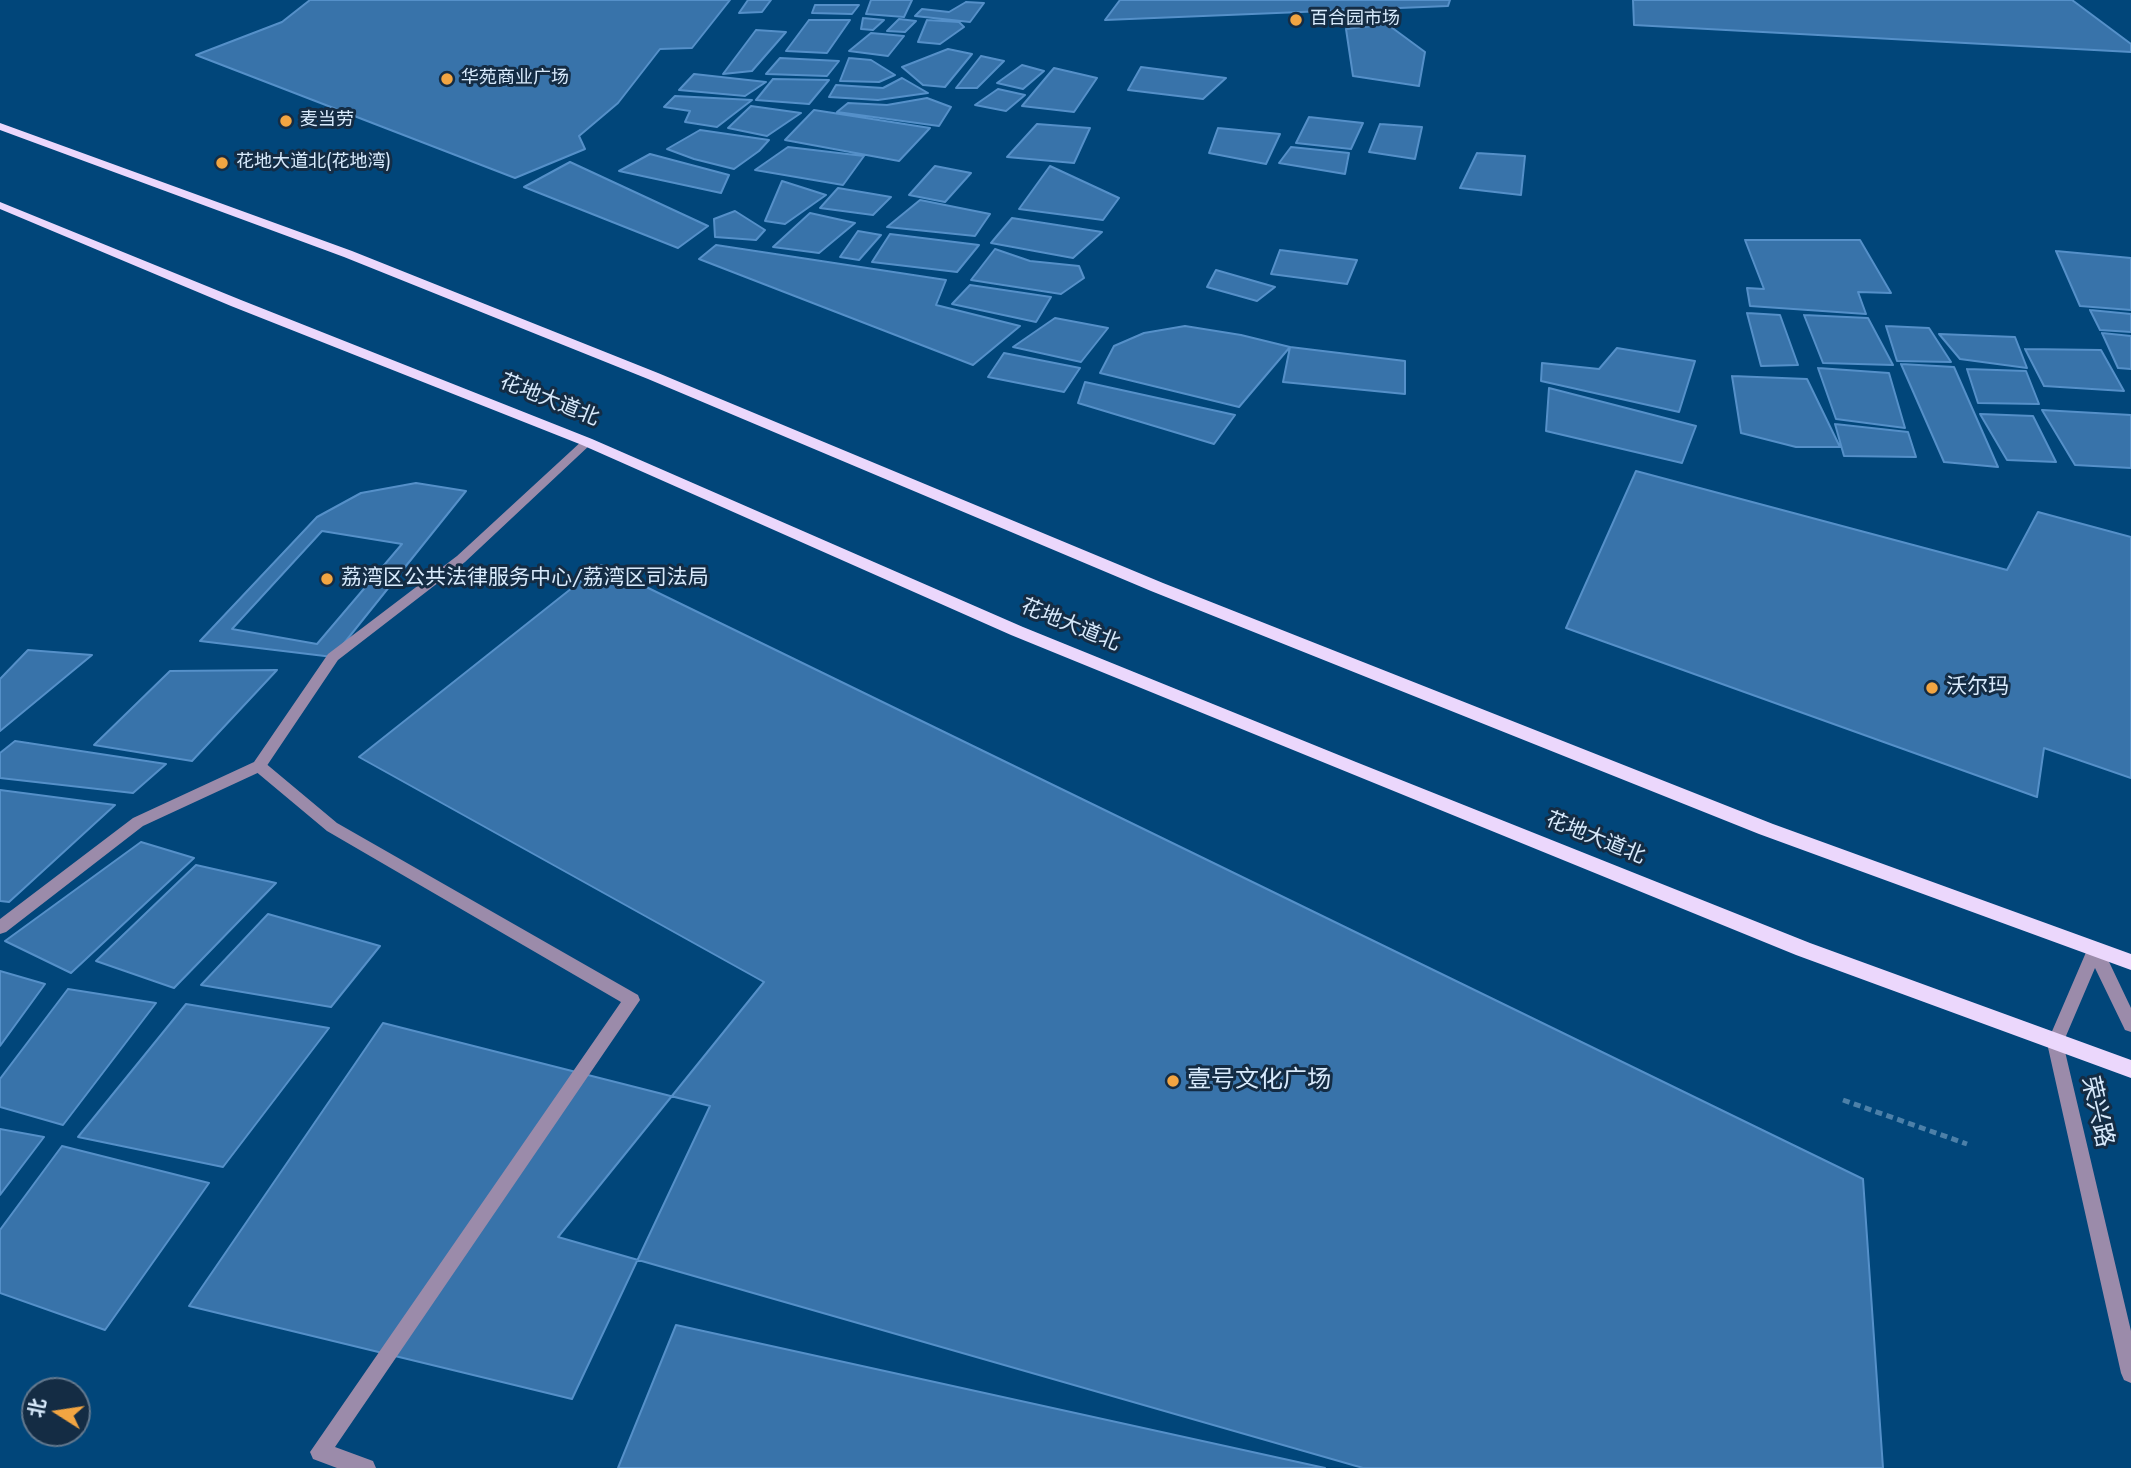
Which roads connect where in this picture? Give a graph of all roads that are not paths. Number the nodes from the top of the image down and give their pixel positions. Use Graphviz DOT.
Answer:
graph roads {
  1 [pos="0,126"];
  2 [pos="0,205"];
  3 [pos="587,442"];
  4 [pos="259,766"];
  5 [pos="0,928"];
  6 [pos="2095,950"];
  7 [pos="2131,962"];
  8 [pos="2131,1025"];
  9 [pos="2055,1043"];
  10 [pos="2131,1069"];
  11 [pos="2131,1373"];
  12 [pos="366,1468"];
  1 -- 6 [label="main road"];
  2 -- 3 [label="main road, 花地大道北"];
  3 -- 4 [label="street"];
  3 -- 9 [label="main road, 花地大道北"];
  4 -- 5 [label="street"];
  4 -- 12 [label="street"];
  6 -- 7 [label="main road"];
  6 -- 8 [label="street"];
  6 -- 9 [label="street"];
  9 -- 10 [label="main road, 花地大道北"];
  9 -- 11 [label="street, 荣兴路"];
}
